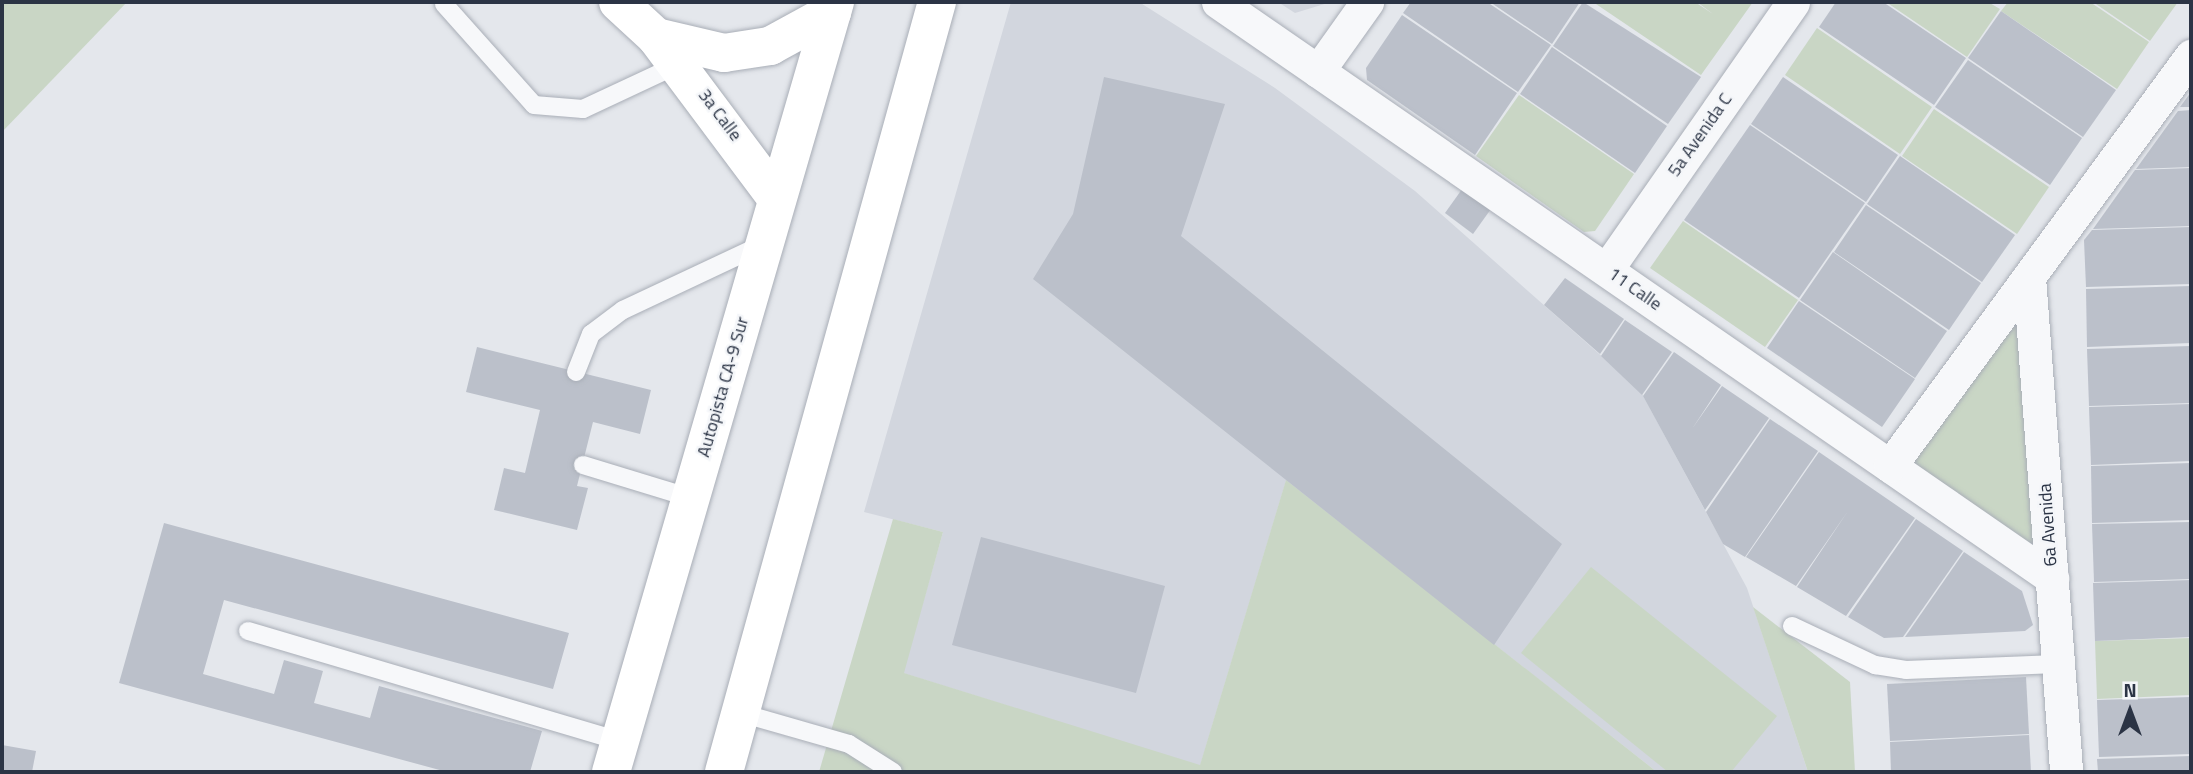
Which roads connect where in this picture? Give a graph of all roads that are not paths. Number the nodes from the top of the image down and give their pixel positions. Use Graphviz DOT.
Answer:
graph roads {
  1 [pos="618,2"];
  2 [pos="937,2"];
  3 [pos="1218,2"];
  4 [pos="1367,2"];
  5 [pos="1793,2"];
  6 [pos="444,4"];
  7 [pos="833,7"];
  8 [pos="667,50"];
  9 [pos="2191,56"];
  10 [pos="1318,71"];
  11 [pos="777,199"];
  12 [pos="765,243"];
  13 [pos="1607,269"];
  14 [pos="2029,277"];
  15 [pos="576,372"];
  16 [pos="583,465"];
  17 [pos="1890,467"];
  18 [pos="691,498"];
  19 [pos="2052,578"];
  20 [pos="1792,626"];
  21 [pos="248,631"];
  22 [pos="2057,664"];
  23 [pos="741,713"];
  24 [pos="615,757"];
  25 [pos="724,772"];
  26 [pos="893,772"];
  27 [pos="2066,772"];
  1 -- 8 [label="main road, 3a Calle"];
  2 -- 23 [label="main road"];
  3 -- 10 [label="street, 11 Calle"];
  4 -- 10 [label="street"];
  5 -- 13 [label="street, 5a Avenida C"];
  6 -- 8 [label="lane"];
  7 -- 8 [label="main road, 3a Calle"];
  7 -- 11 [label="main road, Autopista CA-9 Sur"];
  8 -- 11 [label="main road, 3a Calle"];
  9 -- 14 [label="street"];
  10 -- 13 [label="street, 11 Calle"];
  11 -- 12 [label="main road, Autopista CA-9 Sur"];
  12 -- 15 [label="lane"];
  12 -- 18 [label="main road, Autopista CA-9 Sur"];
  13 -- 17 [label="street, 11 Calle"];
  14 -- 17 [label="street"];
  14 -- 19 [label="street, 6a Avenida"];
  16 -- 18 [label="lane"];
  17 -- 19 [label="street, 11 Calle"];
  18 -- 24 [label="main road, Autopista CA-9 Sur"];
  19 -- 22 [label="street, 6a Avenida"];
  20 -- 22 [label="lane"];
  21 -- 24 [label="lane"];
  22 -- 27 [label="street, 6a Avenida"];
  23 -- 25 [label="main road"];
  23 -- 26 [label="lane"];
}
